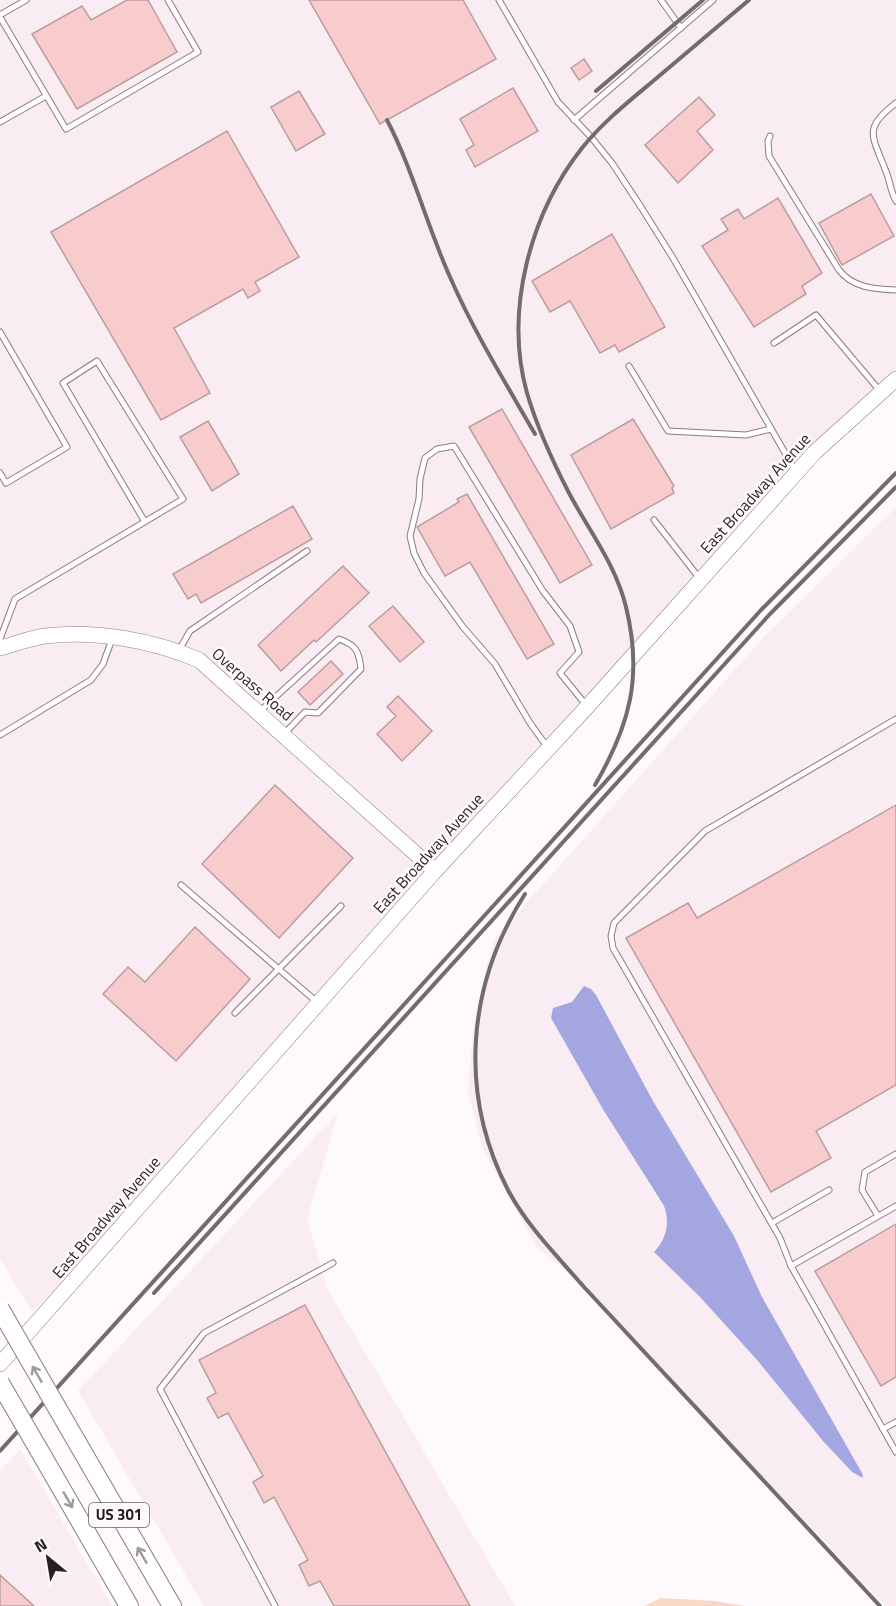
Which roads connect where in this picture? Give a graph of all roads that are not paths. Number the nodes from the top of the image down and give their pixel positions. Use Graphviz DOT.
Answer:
graph roads {
  1 [pos="26,0"];
  2 [pos="168,0"];
  3 [pos="499,0"];
  4 [pos="661,0"];
  5 [pos="713,0"];
  6 [pos="0,16"];
  7 [pos="681,28"];
  8 [pos="46,96"];
  9 [pos="896,103"];
  10 [pos="574,120"];
  11 [pos="0,122"];
  12 [pos="770,136"];
  13 [pos="896,201"];
  14 [pos="896,290"];
  15 [pos="0,332"];
  16 [pos="774,343"];
  17 [pos="629,366"];
  18 [pos="896,379"];
  19 [pos="881,392"];
  20 [pos="771,429"];
  21 [pos="0,473"];
  22 [pos="796,473"];
  23 [pos="654,520"];
  24 [pos="145,522"];
  25 [pos="307,551"];
  26 [pos="701,580"];
  27 [pos="112,637"];
  28 [pos="0,639"];
  29 [pos="0,648"];
  30 [pos="178,651"];
  31 [pos="587,707"];
  32 [pos="258,713"];
  33 [pos="896,719"];
  34 [pos="0,735"];
  35 [pos="283,735"];
  36 [pos="549,748"];
  37 [pos="435,871"];
  38 [pos="181,885"];
  39 [pos="341,906"];
  40 [pos="279,970"];
  41 [pos="318,1004"];
  42 [pos="235,1013"];
  43 [pos="896,1154"];
  44 [pos="829,1190"];
  45 [pos="896,1206"];
  46 [pos="878,1216"];
  47 [pos="772,1223"];
  48 [pos="333,1263"];
  49 [pos="791,1266"];
  50 [pos="0,1309"];
  51 [pos="0,1364"];
  52 [pos="0,1383"];
  53 [pos="896,1422"];
  54 [pos="883,1429"];
  55 [pos="896,1452"];
  56 [pos="129,1606"];
  57 [pos="171,1606"];
  58 [pos="275,1606"];
  1 -- 6 [label="lane"];
  2 -- 8 [label="lane"];
  3 -- 10 [label="lane"];
  4 -- 7 [label="lane"];
  5 -- 7 [label="lane"];
  6 -- 8 [label="lane"];
  7 -- 10 [label="lane"];
  8 -- 11 [label="lane"];
  9 -- 13 [label="lane"];
  10 -- 20 [label="lane"];
  12 -- 14 [label="lane"];
  15 -- 21 [label="lane"];
  16 -- 19 [label="lane"];
  17 -- 20 [label="lane"];
  18 -- 19 [label="main road, East Broadway Avenue"];
  19 -- 22 [label="main road, East Broadway Avenue"];
  20 -- 22 [label="lane"];
  22 -- 26 [label="main road, East Broadway Avenue"];
  23 -- 26 [label="lane"];
  24 -- 24 [label="lane"];
  24 -- 28 [label="lane"];
  25 -- 30 [label="lane"];
  26 -- 31 [label="main road, East Broadway Avenue"];
  27 -- 29 [label="main road, Overpass Road"];
  27 -- 30 [label="main road, Overpass Road"];
  27 -- 34 [label="lane"];
  30 -- 32 [label="main road, Overpass Road"];
  31 -- 36 [label="main road, East Broadway Avenue"];
  31 -- 36 [label="lane"];
  32 -- 35 [label="main road, Overpass Road"];
  32 -- 35 [label="lane"];
  33 -- 47 [label="lane"];
  35 -- 37 [label="main road, Overpass Road"];
  36 -- 37 [label="main road, East Broadway Avenue"];
  37 -- 41 [label="main road, East Broadway Avenue"];
  38 -- 40 [label="lane"];
  39 -- 40 [label="lane"];
  40 -- 41 [label="lane"];
  40 -- 42 [label="lane"];
  41 -- 51 [label="main road, East Broadway Avenue"];
  43 -- 46 [label="lane"];
  44 -- 47 [label="lane"];
  45 -- 46 [label="lane"];
  46 -- 49 [label="lane"];
  47 -- 49 [label="lane"];
  48 -- 58 [label="lane"];
  49 -- 54 [label="lane"];
  57 -- 50 [label="main road, US 301, one-way, bridge"];
  52 -- 56 [label="main road, US 301, one-way, bridge"];
  53 -- 54 [label="lane"];
  54 -- 55 [label="lane"];
}
